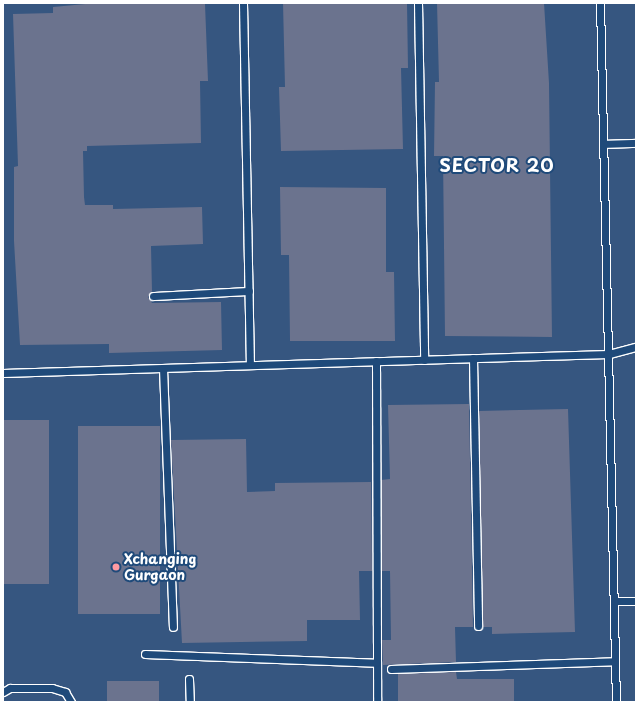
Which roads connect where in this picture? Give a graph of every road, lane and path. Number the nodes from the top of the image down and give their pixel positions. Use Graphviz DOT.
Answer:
graph roads {
  1 [pos="243,3"];
  2 [pos="418,3"];
  3 [pos="600,3"];
  4 [pos="636,143"];
  5 [pos="604,144"];
  6 [pos="249,291"];
  7 [pos="153,296"];
  8 [pos="636,347"];
  9 [pos="609,354"];
  10 [pos="473,358"];
  11 [pos="424,360"];
  12 [pos="376,361"];
  13 [pos="250,365"];
  14 [pos="163,368"];
  15 [pos="3,373"];
  16 [pos="636,600"];
  17 [pos="614,601"];
  18 [pos="478,626"];
  19 [pos="173,627"];
  20 [pos="145,654"];
  21 [pos="615,661"];
  22 [pos="376,664"];
  23 [pos="391,669"];
  24 [pos="189,679"];
  25 [pos="3,692"];
  26 [pos="71,702"];
  27 [pos="190,702"];
  28 [pos="377,702"];
  29 [pos="616,702"];
  1 -- 6 [label="lane"];
  2 -- 11 [label="lane"];
  3 -- 5 [label="lane"];
  4 -- 5 [label="lane"];
  5 -- 9 [label="lane"];
  6 -- 7 [label="lane"];
  6 -- 13 [label="lane"];
  8 -- 9 [label="lane"];
  9 -- 10 [label="lane"];
  9 -- 17 [label="lane"];
  10 -- 11 [label="lane"];
  10 -- 18 [label="lane"];
  11 -- 12 [label="lane"];
  12 -- 13 [label="lane"];
  12 -- 22 [label="lane"];
  13 -- 14 [label="lane"];
  14 -- 15 [label="lane"];
  14 -- 19 [label="lane"];
  16 -- 17 [label="lane"];
  17 -- 21 [label="lane"];
  20 -- 22 [label="lane"];
  21 -- 23 [label="lane"];
  21 -- 29 [label="lane"];
  22 -- 28 [label="lane"];
  24 -- 27 [label="lane"];
  25 -- 26 [label="lane"];
}
